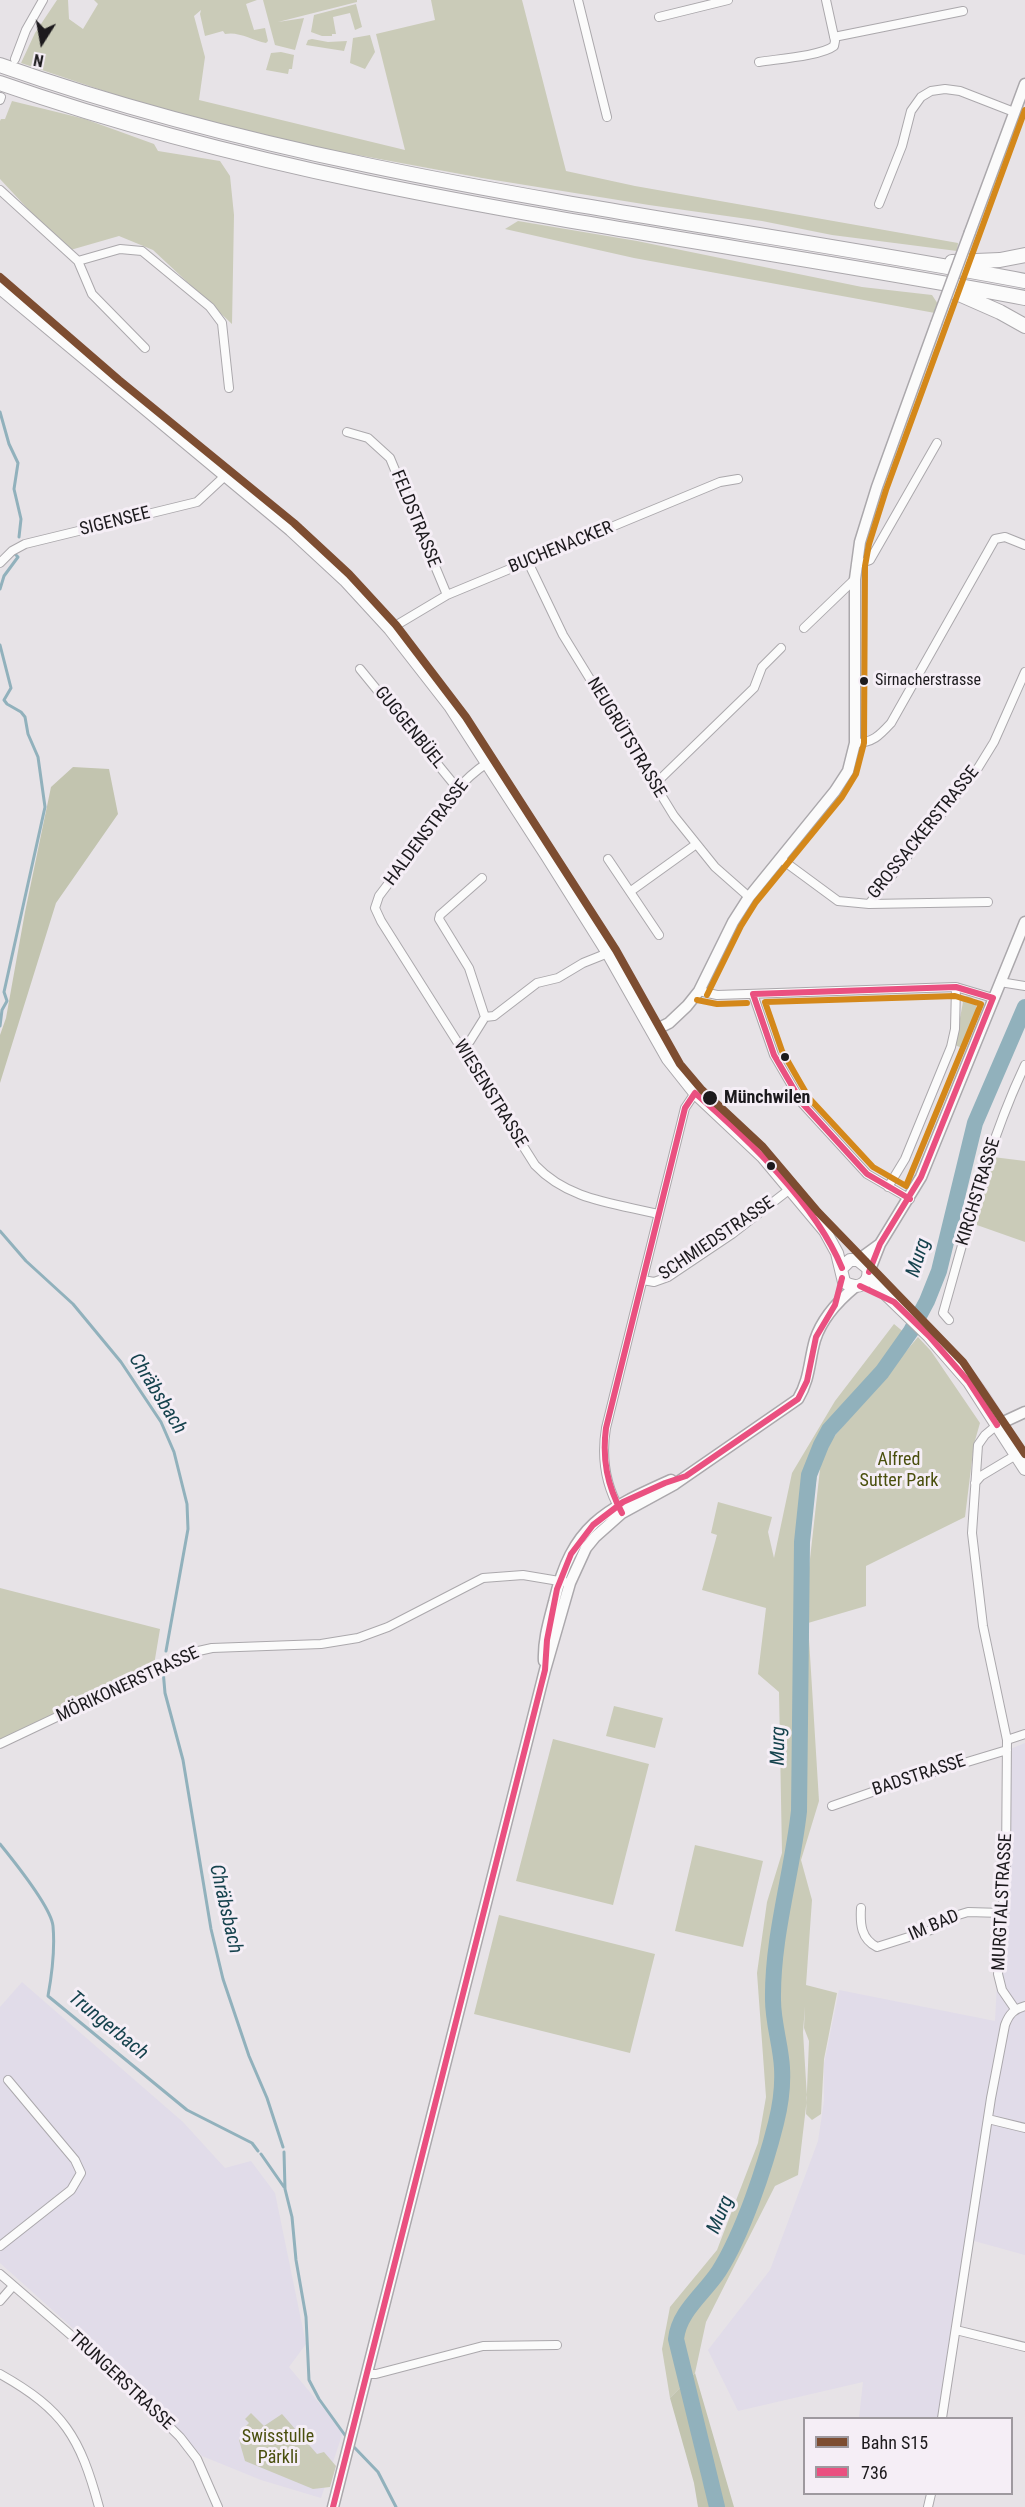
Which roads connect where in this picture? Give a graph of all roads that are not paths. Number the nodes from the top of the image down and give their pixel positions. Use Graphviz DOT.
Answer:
graph roads {
  1 [pos="43,0"];
  2 [pos="578,0"];
  3 [pos="728,0"];
  4 [pos="826,0"];
  5 [pos="963,10"];
  6 [pos="659,18"];
  7 [pos="834,37"];
  8 [pos="15,59"];
  9 [pos="759,62"];
  10 [pos="0,65"];
  11 [pos="1025,84"];
  12 [pos="0,93"];
  13 [pos="1014,112"];
  14 [pos="607,117"];
  15 [pos="0,190"];
  16 [pos="879,204"];
  17 [pos="1025,255"];
  18 [pos="78,261"];
  19 [pos="926,262"];
  20 [pos="926,280"];
  21 [pos="1025,281"];
  22 [pos="0,288"];
  23 [pos="1025,298"];
  24 [pos="1025,326"];
  25 [pos="145,348"];
  26 [pos="229,388"];
  27 [pos="347,432"];
  28 [pos="936,443"];
  29 [pos="226,475"];
  30 [pos="738,479"];
  31 [pos="1025,545"];
  32 [pos="528,562"];
  33 [pos="0,563"];
  34 [pos="856,565"];
  35 [pos="855,579"];
  36 [pos="447,595"];
  37 [pos="804,628"];
  38 [pos="390,629"];
  39 [pos="781,648"];
  40 [pos="360,669"];
  41 [pos="1025,672"];
  42 [pos="855,742"];
  43 [pos="487,763"];
  44 [pos="655,784"];
  45 [pos="457,788"];
  46 [pos="695,845"];
  47 [pos="608,859"];
  48 [pos="781,859"];
  49 [pos="482,878"];
  50 [pos="631,891"];
  51 [pos="749,897"];
  52 [pos="988,902"];
  53 [pos="869,904"];
  54 [pos="375,908"];
  55 [pos="1025,922"];
  56 [pos="659,935"];
  57 [pos="608,953"];
  58 [pos="1000,982"];
  59 [pos="1022,986"];
  60 [pos="956,987"];
  61 [pos="699,991"];
  62 [pos="753,994"];
  63 [pos="993,998"];
  64 [pos="485,1017"];
  65 [pos="653,1031"];
  66 [pos="461,1048"];
  67 [pos="1024,1069"];
  68 [pos="694,1093"];
  69 [pos="888,1187"];
  70 [pos="790,1189"];
  71 [pos="910,1199"];
  72 [pos="658,1214"];
  73 [pos="830,1238"];
  74 [pos="880,1244"];
  75 [pos="856,1260"];
  76 [pos="842,1273"];
  77 [pos="643,1280"];
  78 [pos="863,1280"];
  79 [pos="835,1305"];
  80 [pos="949,1320"];
  81 [pos="1025,1412"];
  82 [pos="998,1425"];
  83 [pos="1016,1455"];
  84 [pos="1025,1470"];
  85 [pos="974,1484"];
  86 [pos="620,1509"];
  87 [pos="564,1582"];
  88 [pos="1025,1734"];
  89 [pos="1007,1740"];
  90 [pos="0,1744"];
  91 [pos="1007,1750"];
  92 [pos="832,1806"];
  93 [pos="861,1908"];
  94 [pos="1002,1913"];
  95 [pos="1025,2006"];
  96 [pos="1015,2009"];
  97 [pos="8,2080"];
  98 [pos="988,2119"];
  99 [pos="1025,2128"];
  100 [pos="0,2246"];
  101 [pos="0,2274"];
  102 [pos="13,2286"];
  103 [pos="0,2301"];
  104 [pos="956,2330"];
  105 [pos="556,2345"];
  106 [pos="1025,2347"];
  107 [pos="0,2374"];
  108 [pos="366,2374"];
  109 [pos="942,2417"];
  110 [pos="99,2507"];
  111 [pos="218,2507"];
  112 [pos="333,2507"];
  1 -- 8 [label="street"];
  2 -- 14 [label="street"];
  3 -- 6 [label="street"];
  4 -- 7 [label="street"];
  5 -- 7 [label="street"];
  7 -- 9 [label="street"];
  10 -- 19 [label="highway"];
  11 -- 13 [label="main road"];
  12 -- 20 [label="highway"];
  13 -- 16 [label="street"];
  13 -- 34 [label="main road, bridge"];
  15 -- 18 [label="street"];
  17 -- 19 [label="highway"];
  18 -- 25 [label="street"];
  18 -- 26 [label="street"];
  19 -- 21 [label="highway"];
  20 -- 23 [label="highway"];
  20 -- 24 [label="highway"];
  22 -- 29 [label="main road"];
  27 -- 36 [label="street, FELDSTRASSE"];
  28 -- 34 [label="street"];
  29 -- 33 [label="street, SIGENSEE"];
  29 -- 38 [label="main road"];
  30 -- 32 [label="street, BUCHENACKER"];
  31 -- 42 [label="street"];
  32 -- 36 [label="street, BUCHENACKER"];
  32 -- 44 [label="street, NEUGRÜTSTRASSE"];
  34 -- 35 [label="main road"];
  35 -- 37 [label="street"];
  35 -- 42 [label="main road"];
  36 -- 38 [label="street, BUCHENACKER"];
  38 -- 43 [label="main road"];
  39 -- 44 [label="street"];
  40 -- 45 [label="street, GUGGENBÜEL"];
  41 -- 53 [label="street, GROSSACKERSTRASSE"];
  42 -- 48 [label="main road"];
  43 -- 45 [label="street, HALDENSTRASSE"];
  43 -- 57 [label="main road"];
  44 -- 46 [label="street, NEUGRÜTSTRASSE"];
  45 -- 54 [label="street, HALDENSTRASSE"];
  46 -- 50 [label="street"];
  46 -- 51 [label="street, NEUGRÜTSTRASSE"];
  47 -- 50 [label="street"];
  48 -- 51 [label="main road"];
  48 -- 53 [label="street, GROSSACKERSTRASSE"];
  49 -- 64 [label="street"];
  50 -- 56 [label="street"];
  51 -- 61 [label="main road"];
  52 -- 53 [label="street"];
  54 -- 66 [label="street, WIESENSTRASSE"];
  55 -- 58 [label="main road"];
  57 -- 64 [label="street"];
  57 -- 65 [label="main road"];
  58 -- 59 [label="street"];
  58 -- 63 [label="main road"];
  60 -- 62 [label="street"];
  60 -- 63 [label="street"];
  60 -- 69 [label="street"];
  61 -- 62 [label="street"];
  61 -- 65 [label="main road"];
  62 -- 69 [label="street"];
  63 -- 71 [label="main road"];
  64 -- 66 [label="street"];
  65 -- 68 [label="main road"];
  66 -- 72 [label="street, WIESENSTRASSE"];
  67 -- 80 [label="street, KIRCHSTRASSE"];
  68 -- 70 [label="main road"];
  68 -- 72 [label="street"];
  69 -- 71 [label="street"];
  70 -- 73 [label="main road"];
  70 -- 77 [label="street, SCHMIEDSTRASSE"];
  71 -- 74 [label="main road"];
  72 -- 77 [label="street"];
  73 -- 75 [label="main road"];
  73 -- 76 [label="main road"];
  74 -- 75 [label="main road"];
  74 -- 78 [label="main road"];
  75 -- 76 [label="main road"];
  75 -- 78 [label="main road"];
  76 -- 78 [label="main road"];
  76 -- 79 [label="main road"];
  77 -- 86 [label="street"];
  78 -- 79 [label="main road"];
  78 -- 82 [label="main road"];
  79 -- 86 [label="main road"];
  81 -- 82 [label="main road"];
  82 -- 83 [label="main road"];
  82 -- 85 [label="street, MURGTALSTRASSE"];
  83 -- 84 [label="main road"];
  83 -- 85 [label="street"];
  85 -- 89 [label="street, MURGTALSTRASSE"];
  86 -- 87 [label="main road"];
  87 -- 90 [label="street, MÖRIKONERSTRASSE"];
  87 -- 108 [label="main road"];
  88 -- 89 [label="street"];
  89 -- 91 [label="street, MURGTALSTRASSE"];
  91 -- 92 [label="street, BADSTRASSE"];
  91 -- 94 [label="street, MURGTALSTRASSE"];
  93 -- 94 [label="street, IM BAD"];
  94 -- 96 [label="street, MURGTALSTRASSE"];
  95 -- 96 [label="street"];
  96 -- 98 [label="street"];
  97 -- 100 [label="street"];
  98 -- 99 [label="street"];
  98 -- 104 [label="street"];
  101 -- 102 [label="street, TRUNGERSTRASSE"];
  102 -- 103 [label="street"];
  102 -- 111 [label="street, TRUNGERSTRASSE"];
  104 -- 106 [label="street"];
  104 -- 109 [label="street"];
  105 -- 108 [label="street"];
  107 -- 110 [label="street"];
  108 -- 112 [label="main road"];
}
